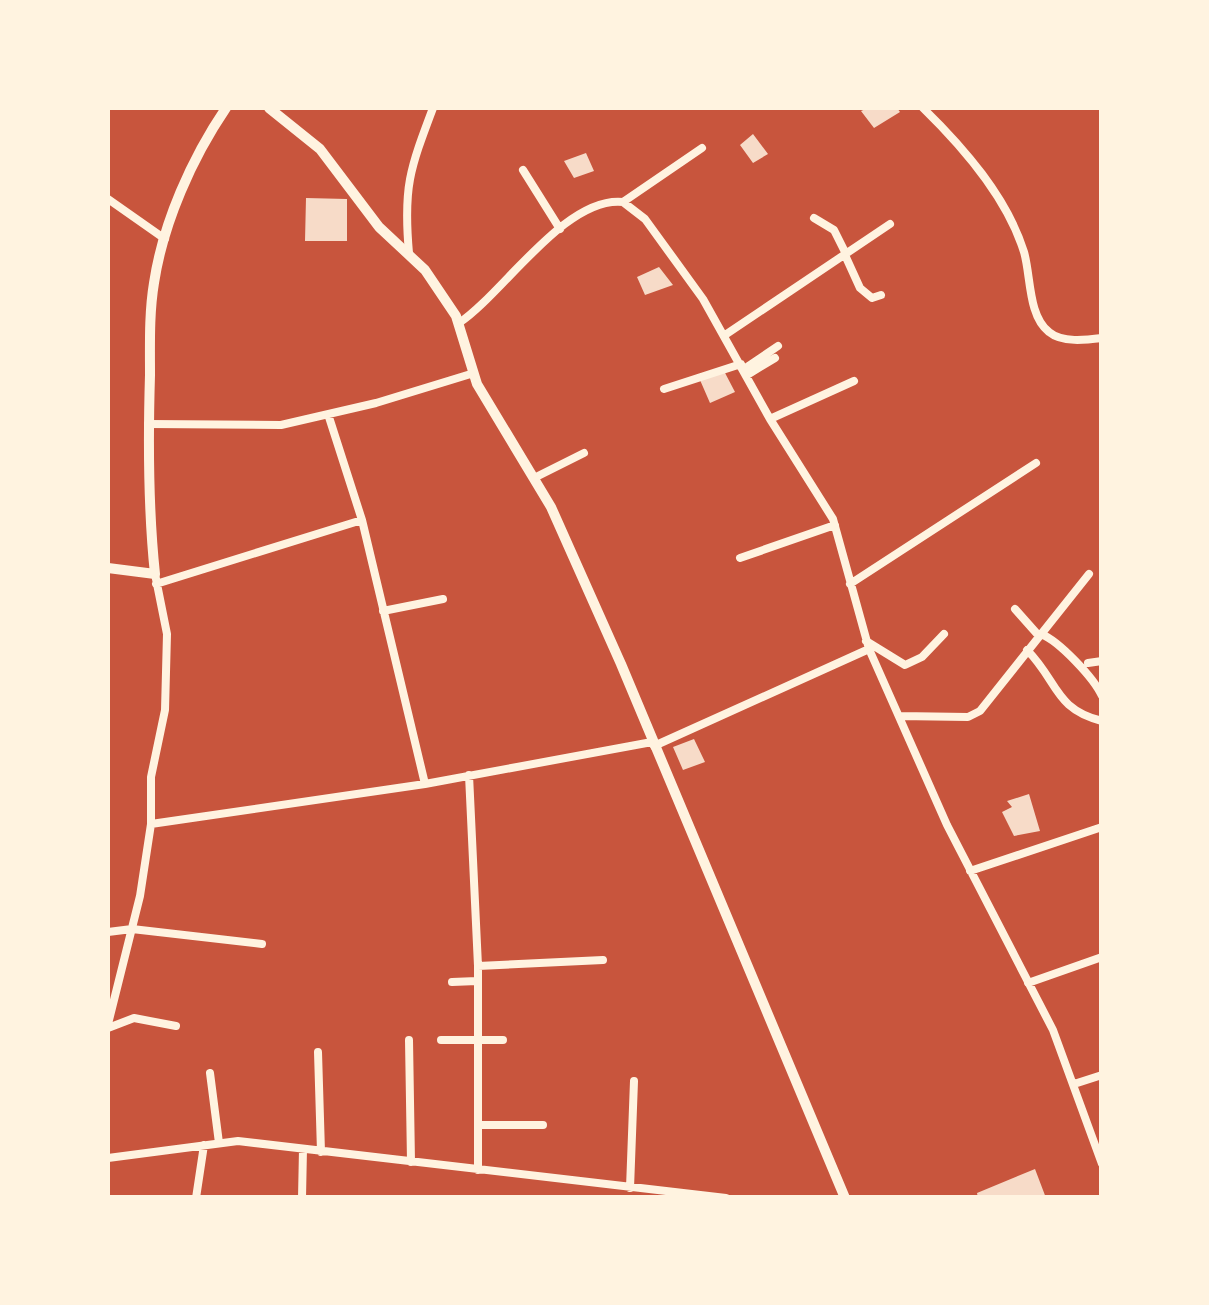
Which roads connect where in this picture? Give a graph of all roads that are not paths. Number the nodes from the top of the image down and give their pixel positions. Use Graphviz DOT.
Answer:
graph roads {
  1 [pos="226,108"];
  2 [pos="268,108"];
  3 [pos="433,108"];
  4 [pos="923,108"];
  5 [pos="702,148"];
  6 [pos="523,170"];
  7 [pos="108,199"];
  8 [pos="623,202"];
  9 [pos="814,218"];
  10 [pos="890,224"];
  11 [pos="560,230"];
  12 [pos="165,239"];
  13 [pos="409,253"];
  14 [pos="846,255"];
  15 [pos="881,296"];
  16 [pos="458,323"];
  17 [pos="725,335"];
  18 [pos="1102,338"];
  19 [pos="778,346"];
  20 [pos="776,358"];
  21 [pos="744,369"];
  22 [pos="474,373"];
  23 [pos="854,381"];
  24 [pos="664,389"];
  25 [pos="328,414"];
  26 [pos="770,419"];
  27 [pos="148,424"];
  28 [pos="584,453"];
  29 [pos="1036,463"];
  30 [pos="534,478"];
  31 [pos="362,520"];
  32 [pos="835,525"];
  33 [pos="740,558"];
  34 [pos="108,568"];
  35 [pos="1088,574"];
  36 [pos="155,579"];
  37 [pos="850,584"];
  38 [pos="443,600"];
  39 [pos="1014,609"];
  40 [pos="383,611"];
  41 [pos="944,634"];
  42 [pos="1040,635"];
  43 [pos="868,645"];
  44 [pos="1027,650"];
  45 [pos="1102,661"];
  46 [pos="1088,663"];
  47 [pos="1102,696"];
  48 [pos="900,716"];
  49 [pos="1102,721"];
  50 [pos="653,744"];
  51 [pos="469,776"];
  52 [pos="425,784"];
  53 [pos="151,824"];
  54 [pos="1102,827"];
  55 [pos="970,871"];
  56 [pos="132,929"];
  57 [pos="108,932"];
  58 [pos="262,944"];
  59 [pos="1102,958"];
  60 [pos="603,960"];
  61 [pos="478,966"];
  62 [pos="452,982"];
  63 [pos="476,982"];
  64 [pos="1028,982"];
  65 [pos="108,1026"];
  66 [pos="176,1026"];
  67 [pos="409,1040"];
  68 [pos="440,1040"];
  69 [pos="503,1040"];
  70 [pos="477,1042"];
  71 [pos="318,1052"];
  72 [pos="210,1073"];
  73 [pos="1102,1074"];
  74 [pos="634,1081"];
  75 [pos="1074,1084"];
  76 [pos="479,1125"];
  77 [pos="543,1125"];
  78 [pos="219,1142"];
  79 [pos="204,1145"];
  80 [pos="304,1150"];
  81 [pos="321,1152"];
  82 [pos="108,1158"];
  83 [pos="411,1162"];
  84 [pos="1102,1164"];
  85 [pos="478,1170"];
  86 [pos="630,1188"];
  87 [pos="196,1198"];
  88 [pos="302,1198"];
  89 [pos="726,1198"];
  90 [pos="845,1198"];
  1 -- 12 [label="main road"];
  2 -- 13 [label="main road"];
  3 -- 13 [label="street"];
  4 -- 18 [label="street"];
  5 -- 8 [label="street"];
  6 -- 11 [label="street"];
  7 -- 12 [label="street"];
  8 -- 11 [label="street"];
  8 -- 17 [label="street"];
  9 -- 14 [label="street"];
  10 -- 14 [label="street"];
  11 -- 16 [label="street"];
  12 -- 27 [label="main road"];
  13 -- 16 [label="main road"];
  14 -- 15 [label="street"];
  14 -- 17 [label="street"];
  16 -- 22 [label="main road"];
  17 -- 21 [label="street"];
  19 -- 21 [label="street"];
  20 -- 21 [label="street"];
  21 -- 24 [label="street"];
  21 -- 26 [label="street"];
  22 -- 25 [label="street"];
  22 -- 30 [label="main road"];
  23 -- 26 [label="street"];
  25 -- 27 [label="street"];
  25 -- 31 [label="street"];
  26 -- 32 [label="street"];
  27 -- 36 [label="main road"];
  28 -- 30 [label="street"];
  29 -- 37 [label="street"];
  30 -- 50 [label="main road"];
  31 -- 36 [label="street"];
  31 -- 40 [label="street"];
  32 -- 33 [label="street"];
  32 -- 37 [label="street"];
  34 -- 36 [label="main road"];
  35 -- 42 [label="street"];
  36 -- 53 [label="street"];
  37 -- 43 [label="street"];
  38 -- 40 [label="street"];
  39 -- 42 [label="street"];
  40 -- 52 [label="street"];
  41 -- 43 [label="street"];
  42 -- 44 [label="street"];
  42 -- 47 [label="street"];
  43 -- 48 [label="street"];
  43 -- 50 [label="street"];
  44 -- 48 [label="street"];
  44 -- 49 [label="street"];
  45 -- 46 [label="street"];
  48 -- 55 [label="street"];
  50 -- 51 [label="street"];
  50 -- 90 [label="main road"];
  51 -- 52 [label="street"];
  51 -- 61 [label="street"];
  52 -- 53 [label="street"];
  53 -- 56 [label="street"];
  54 -- 55 [label="street"];
  55 -- 64 [label="street"];
  56 -- 57 [label="street"];
  56 -- 58 [label="street"];
  56 -- 65 [label="street"];
  59 -- 64 [label="street"];
  60 -- 61 [label="street"];
  61 -- 63 [label="street"];
  62 -- 63 [label="street"];
  63 -- 70 [label="street"];
  64 -- 75 [label="street"];
  65 -- 66 [label="street"];
  67 -- 83 [label="street"];
  68 -- 70 [label="street"];
  69 -- 70 [label="street"];
  70 -- 76 [label="street"];
  71 -- 81 [label="street"];
  72 -- 78 [label="street"];
  73 -- 75 [label="street"];
  74 -- 86 [label="street"];
  75 -- 84 [label="street"];
  76 -- 77 [label="street"];
  76 -- 85 [label="street"];
  78 -- 79 [label="street"];
  78 -- 80 [label="street"];
  79 -- 82 [label="street"];
  79 -- 87 [label="street"];
  80 -- 81 [label="street"];
  80 -- 88 [label="street"];
  81 -- 83 [label="street"];
  83 -- 85 [label="street"];
  85 -- 86 [label="street"];
  86 -- 89 [label="street"];
}
